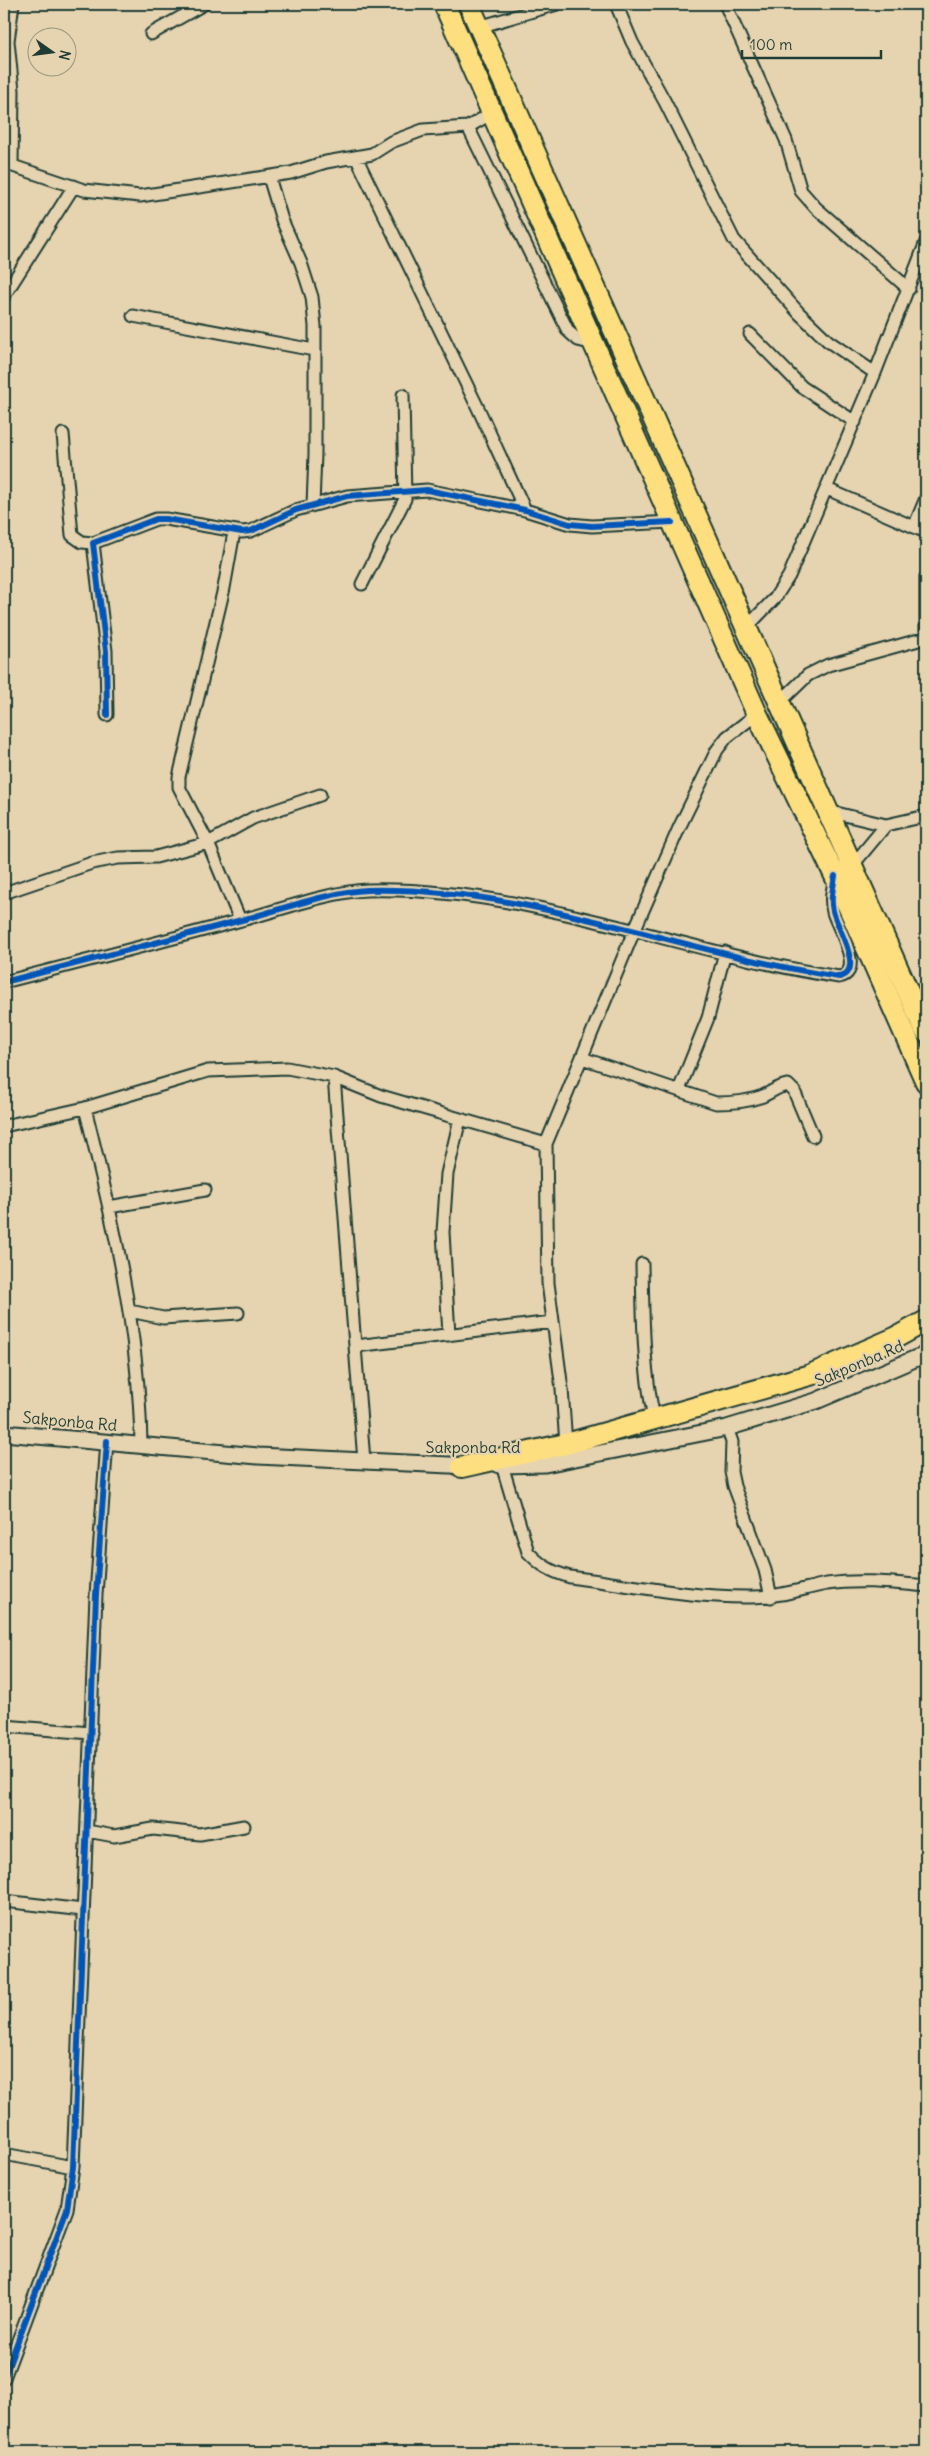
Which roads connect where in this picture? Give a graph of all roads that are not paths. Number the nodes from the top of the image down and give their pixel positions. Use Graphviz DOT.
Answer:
graph roads {
  1 [pos="14,4"];
  2 [pos="204,4"];
  3 [pos="444,4"];
  4 [pos="469,4"];
  5 [pos="557,4"];
  6 [pos="616,4"];
  7 [pos="725,4"];
  8 [pos="479,27"];
  9 [pos="7,29"];
  10 [pos="151,34"];
  11 [pos="492,113"];
  12 [pos="468,126"];
  13 [pos="356,157"];
  14 [pos="8,164"];
  15 [pos="269,177"];
  16 [pos="74,186"];
  17 [pos="926,242"];
  18 [pos="909,289"];
  19 [pos="4,296"];
  20 [pos="133,316"];
  21 [pos="750,334"];
  22 [pos="594,344"];
  23 [pos="314,350"];
  24 [pos="875,373"];
  25 [pos="403,395"];
  26 [pos="854,422"];
  27 [pos="63,434"];
  28 [pos="672,461"];
  29 [pos="650,470"];
  30 [pos="827,489"];
  31 [pos="406,491"];
  32 [pos="926,498"];
  33 [pos="313,505"];
  34 [pos="524,510"];
  35 [pos="672,522"];
  36 [pos="914,527"];
  37 [pos="234,532"];
  38 [pos="926,532"];
  39 [pos="93,543"];
  40 [pos="926,577"];
  41 [pos="362,584"];
  42 [pos="746,628"];
  43 [pos="926,639"];
  44 [pos="779,703"];
  45 [pos="757,714"];
  46 [pos="107,715"];
  47 [pos="320,795"];
  48 [pos="828,811"];
  49 [pos="926,816"];
  50 [pos="886,825"];
  51 [pos="208,843"];
  52 [pos="844,871"];
  53 [pos="4,892"];
  54 [pos="240,920"];
  55 [pos="634,930"];
  56 [pos="725,952"];
  57 [pos="4,982"];
  58 [pos="926,1032"];
  59 [pos="582,1058"];
  60 [pos="334,1077"];
  61 [pos="926,1082"];
  62 [pos="678,1090"];
  63 [pos="85,1108"];
  64 [pos="460,1119"];
  65 [pos="4,1126"];
  66 [pos="813,1136"];
  67 [pos="546,1144"];
  68 [pos="205,1190"];
  69 [pos="109,1207"];
  70 [pos="642,1264"];
  71 [pos="130,1311"];
  72 [pos="238,1313"];
  73 [pos="926,1321"];
  74 [pos="552,1322"];
  75 [pos="449,1335"];
  76 [pos="356,1346"];
  77 [pos="926,1354"];
  78 [pos="654,1418"];
  79 [pos="727,1428"];
  80 [pos="4,1433"];
  81 [pos="107,1442"];
  82 [pos="141,1444"];
  83 [pos="566,1444"];
  84 [pos="364,1461"];
  85 [pos="502,1465"];
  86 [pos="462,1467"];
  87 [pos="926,1586"];
  88 [pos="771,1597"];
  89 [pos="4,1726"];
  90 [pos="91,1733"];
  91 [pos="244,1826"];
  92 [pos="87,1831"];
  93 [pos="4,1901"];
  94 [pos="83,1910"];
  95 [pos="4,2154"];
  96 [pos="73,2167"];
  97 [pos="4,2378"];
  1 -- 9 [label="street"];
  2 -- 10 [label="street"];
  3 -- 11 [label="highway"];
  4 -- 8 [label="highway"];
  5 -- 8 [label="street"];
  6 -- 24 [label="street"];
  7 -- 18 [label="street"];
  8 -- 28 [label="highway"];
  9 -- 14 [label="street"];
  11 -- 12 [label="street"];
  11 -- 22 [label="highway"];
  12 -- 13 [label="street"];
  12 -- 22 [label="street"];
  13 -- 15 [label="street"];
  13 -- 34 [label="street"];
  14 -- 16 [label="street"];
  15 -- 16 [label="street"];
  15 -- 23 [label="street"];
  16 -- 19 [label="street"];
  17 -- 18 [label="street"];
  18 -- 24 [label="street"];
  20 -- 23 [label="street"];
  21 -- 26 [label="street"];
  22 -- 29 [label="highway"];
  23 -- 33 [label="street"];
  24 -- 26 [label="street"];
  25 -- 31 [label="street"];
  26 -- 30 [label="street"];
  27 -- 39 [label="street"];
  28 -- 29 [label="highway"];
  28 -- 42 [label="highway"];
  29 -- 35 [label="highway"];
  30 -- 36 [label="street"];
  30 -- 42 [label="street"];
  31 -- 33 [label="street"];
  31 -- 34 [label="street"];
  31 -- 41 [label="street"];
  32 -- 36 [label="street"];
  33 -- 37 [label="street"];
  34 -- 35 [label="street"];
  35 -- 45 [label="highway"];
  36 -- 38 [label="street"];
  37 -- 39 [label="street"];
  37 -- 51 [label="street"];
  39 -- 46 [label="street"];
  40 -- 43 [label="street"];
  42 -- 44 [label="highway"];
  43 -- 44 [label="street"];
  44 -- 48 [label="highway"];
  45 -- 52 [label="highway"];
  45 -- 55 [label="street"];
  47 -- 51 [label="street"];
  48 -- 50 [label="street"];
  48 -- 52 [label="highway"];
  49 -- 50 [label="street"];
  50 -- 52 [label="street"];
  51 -- 53 [label="street"];
  51 -- 54 [label="street"];
  52 -- 56 [label="street"];
  52 -- 58 [label="highway"];
  52 -- 61 [label="highway"];
  54 -- 55 [label="street"];
  54 -- 57 [label="street"];
  55 -- 56 [label="street"];
  55 -- 59 [label="street"];
  56 -- 62 [label="street"];
  59 -- 62 [label="street"];
  59 -- 67 [label="street"];
  60 -- 63 [label="street"];
  60 -- 64 [label="street"];
  60 -- 76 [label="street"];
  62 -- 66 [label="street"];
  63 -- 65 [label="street"];
  63 -- 69 [label="street"];
  64 -- 67 [label="street"];
  64 -- 75 [label="street"];
  67 -- 74 [label="street"];
  68 -- 69 [label="street"];
  69 -- 71 [label="street"];
  70 -- 78 [label="street"];
  71 -- 72 [label="street"];
  71 -- 82 [label="street"];
  73 -- 78 [label="highway"];
  74 -- 75 [label="street"];
  74 -- 83 [label="street"];
  75 -- 76 [label="street"];
  76 -- 84 [label="street"];
  77 -- 79 [label="main road, Sakponba Rd"];
  78 -- 83 [label="highway"];
  79 -- 85 [label="main road, Sakponba Rd"];
  79 -- 88 [label="street"];
  80 -- 81 [label="main road, Sakponba Rd"];
  81 -- 82 [label="main road, Sakponba Rd"];
  81 -- 90 [label="street"];
  82 -- 84 [label="main road, Sakponba Rd"];
  83 -- 86 [label="highway"];
  84 -- 86 [label="main road, Sakponba Rd"];
  85 -- 86 [label="main road, Sakponba Rd"];
  85 -- 88 [label="street"];
  87 -- 88 [label="street"];
  89 -- 90 [label="street"];
  90 -- 92 [label="street"];
  91 -- 92 [label="street"];
  92 -- 94 [label="street"];
  93 -- 94 [label="street"];
  94 -- 96 [label="street"];
  95 -- 96 [label="street"];
  96 -- 97 [label="street"];
}
